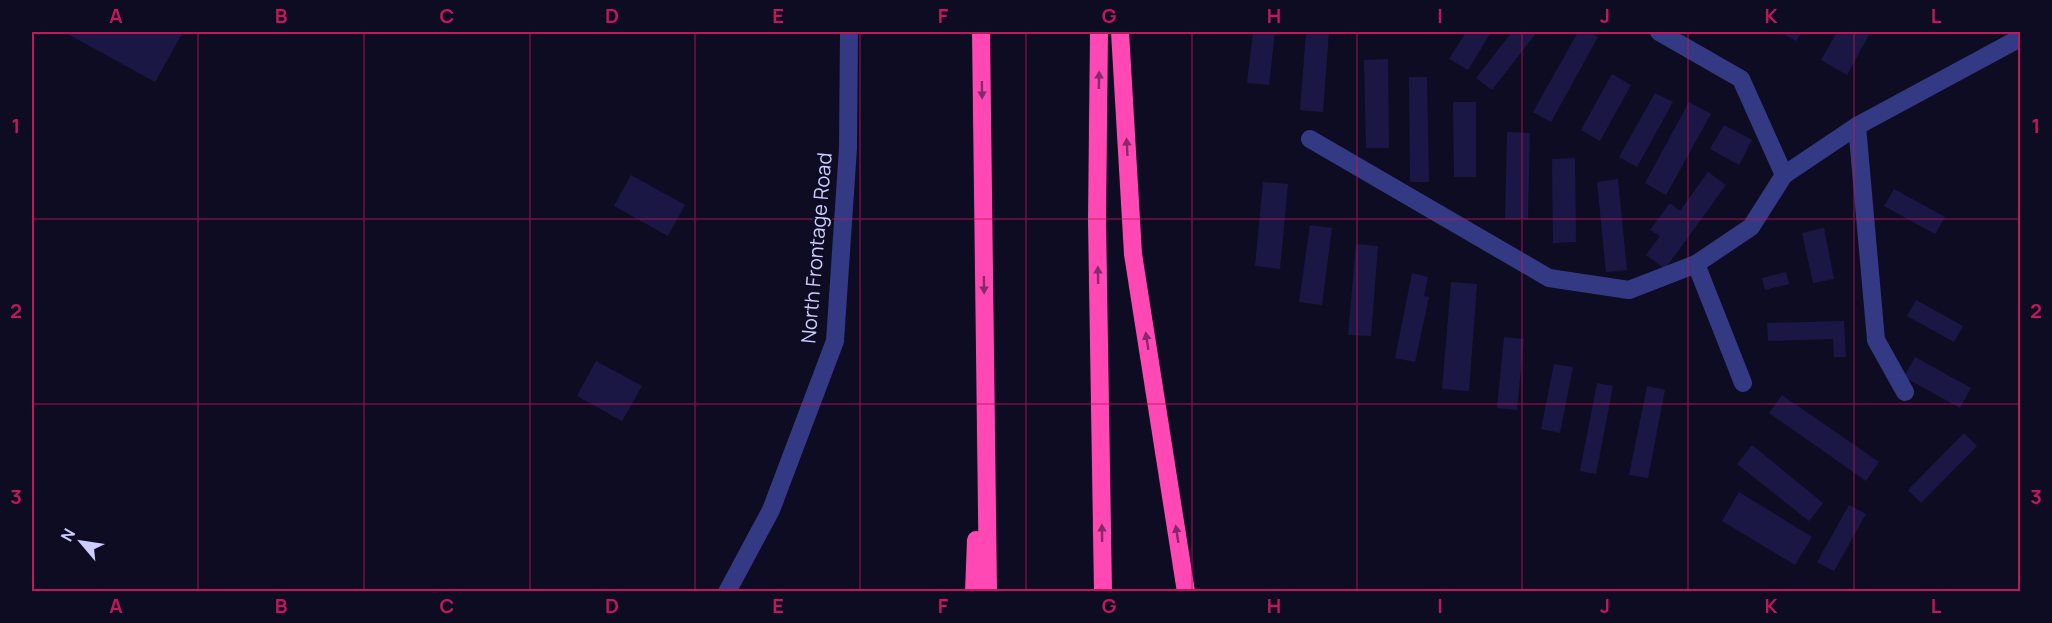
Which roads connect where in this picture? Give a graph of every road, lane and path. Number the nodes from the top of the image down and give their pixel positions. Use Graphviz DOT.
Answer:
graph roads {
  1 [pos="849,32"];
  2 [pos="981,32"];
  3 [pos="1099,32"];
  4 [pos="1120,32"];
  5 [pos="1659,32"];
  6 [pos="2020,38"];
  7 [pos="1857,126"];
  8 [pos="1310,139"];
  9 [pos="1784,175"];
  10 [pos="1696,264"];
  11 [pos="984,313"];
  12 [pos="1743,383"];
  13 [pos="1905,392"];
  14 [pos="727,591"];
  15 [pos="974,591"];
  16 [pos="988,591"];
  17 [pos="1103,591"];
  18 [pos="1186,591"];
  1 -- 14 [label="street, North Frontage Road"];
  2 -- 11 [label="highway, one-way"];
  17 -- 3 [label="highway, one-way"];
  18 -- 4 [label="highway, one-way"];
  5 -- 9 [label="street"];
  6 -- 7 [label="street"];
  7 -- 9 [label="street"];
  7 -- 13 [label="street"];
  8 -- 10 [label="street"];
  9 -- 10 [label="street"];
  10 -- 12 [label="street"];
  11 -- 15 [label="highway"];
  11 -- 16 [label="highway"];
}
